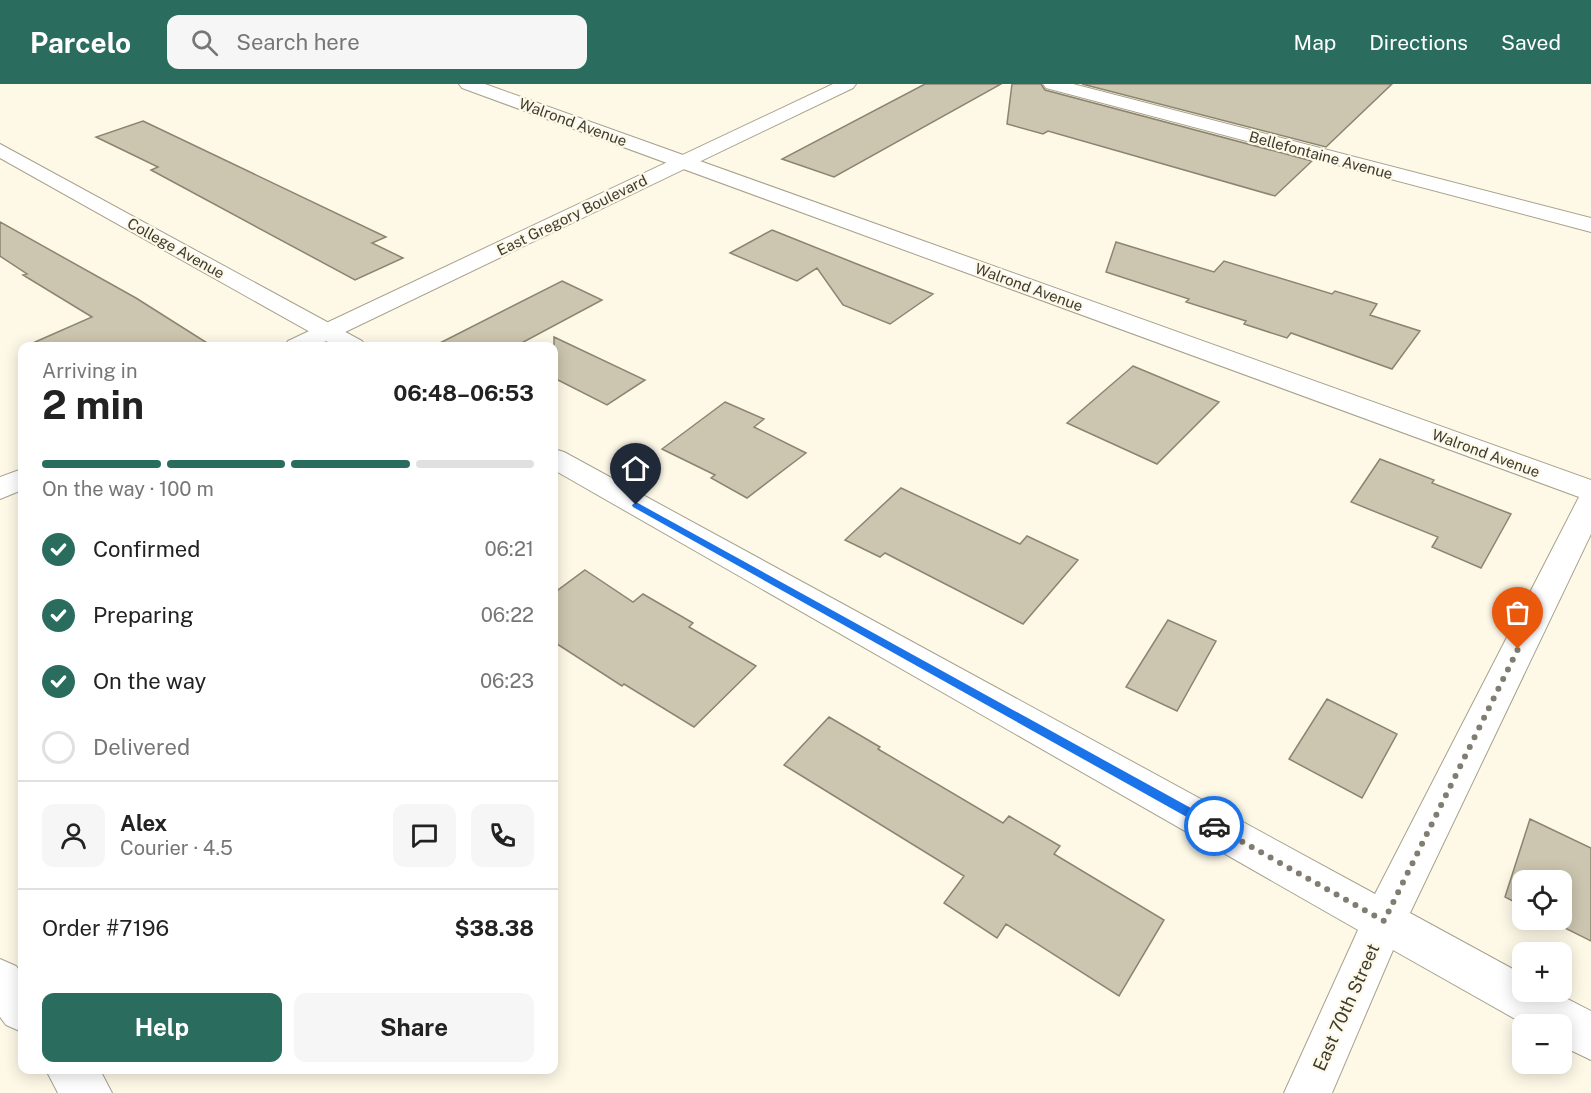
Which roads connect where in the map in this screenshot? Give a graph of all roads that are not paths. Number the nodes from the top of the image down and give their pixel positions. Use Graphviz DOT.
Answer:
graph roads {
  1 [pos="468,84"];
  2 [pos="847,84"];
  3 [pos="1052,84"];
  4 [pos="0,150"];
  5 [pos="684,162"];
  6 [pos="1591,225"];
  7 [pos="327,332"];
  8 [pos="306,342"];
  9 [pos="345,342"];
  10 [pos="558,460"];
  11 [pos="18,480"];
  12 [pos="0,489"];
  13 [pos="1591,491"];
  14 [pos="1591,502"];
  15 [pos="1384,921"];
  16 [pos="0,981"];
  17 [pos="18,1004"];
  18 [pos="1591,1037"];
  19 [pos="72,1074"];
  20 [pos="88,1093"];
  21 [pos="1308,1093"];
  1 -- 5 [label="street, Walrond Avenue"];
  2 -- 5 [label="street, East Gregory Boulevard"];
  3 -- 6 [label="street, Bellefontaine Avenue"];
  4 -- 7 [label="street, College Avenue"];
  5 -- 7 [label="street, East Gregory Boulevard"];
  5 -- 13 [label="street, Walrond Avenue"];
  7 -- 8 [label="street, East Gregory Boulevard"];
  7 -- 9 [label="street, College Avenue"];
  10 -- 15 [label="street"];
  11 -- 12 [label="street"];
  14 -- 15 [label="street, East 70th Street"];
  15 -- 18 [label="street"];
  15 -- 21 [label="street, East 70th Street"];
  16 -- 17 [label="street"];
  19 -- 20 [label="street"];
}
